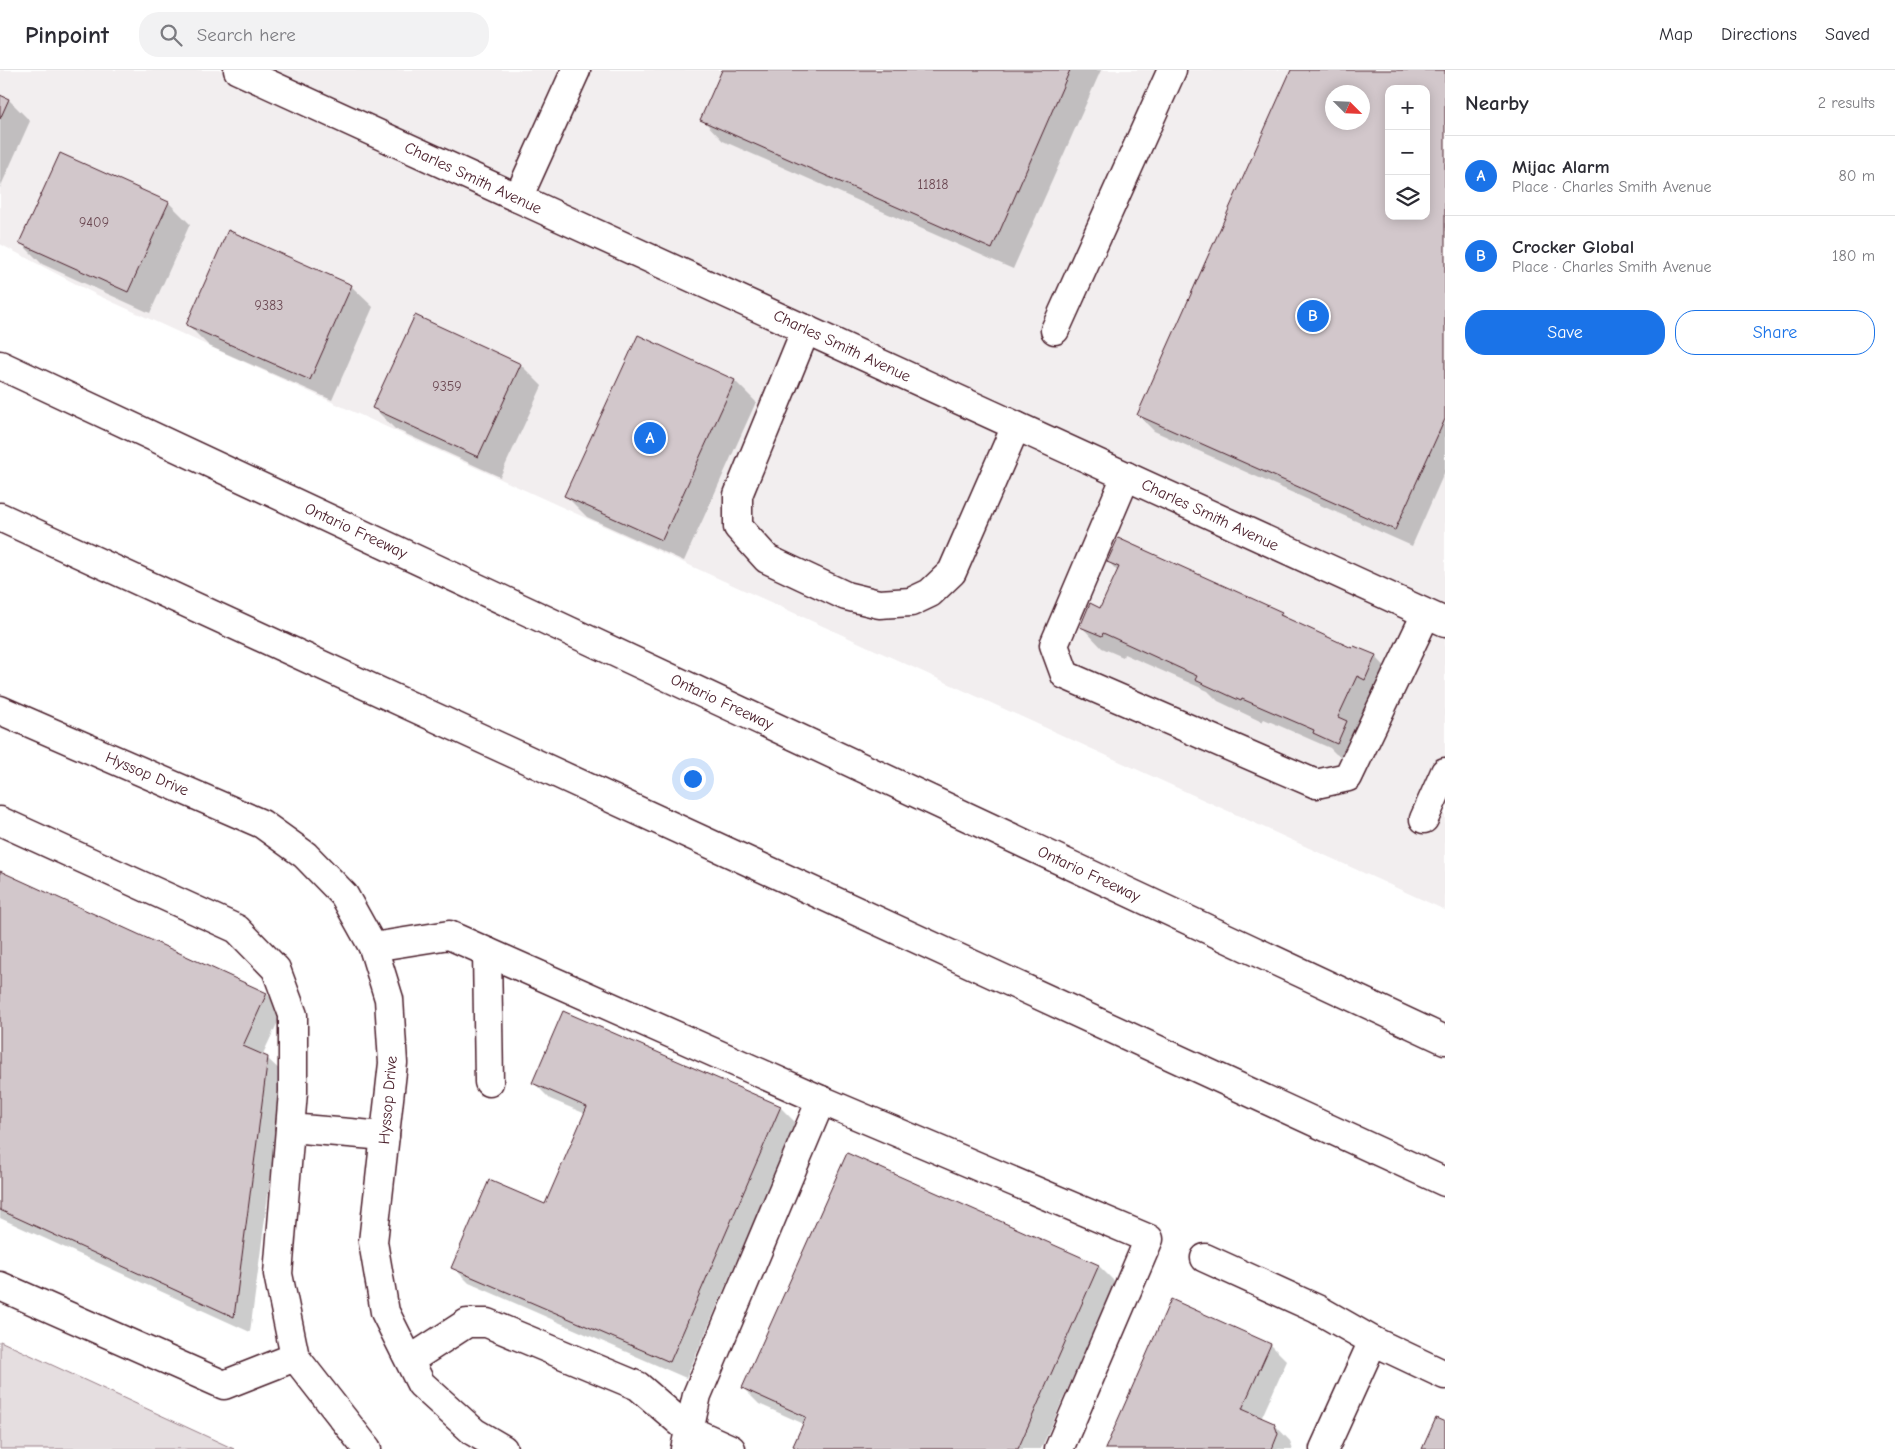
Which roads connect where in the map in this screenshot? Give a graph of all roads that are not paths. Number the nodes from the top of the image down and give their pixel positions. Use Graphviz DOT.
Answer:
graph roads {
  1 [pos="238,70"];
  2 [pos="576,70"];
  3 [pos="1172,70"];
  4 [pos="518,198"];
  5 [pos="806,329"];
  6 [pos="1055,330"];
  7 [pos="0,365"];
  8 [pos="1016,426"];
  9 [pos="1126,476"];
  10 [pos="0,517"];
  11 [pos="1436,618"];
  12 [pos="0,710"];
  13 [pos="1445,772"];
  14 [pos="1424,819"];
  15 [pos="0,821"];
  16 [pos="373,947"];
  17 [pos="487,952"];
  18 [pos="1445,1040"];
  19 [pos="489,1082"];
  20 [pos="822,1100"];
  21 [pos="290,1128"];
  22 [pos="385,1136"];
  23 [pos="1445,1182"];
  24 [pos="1205,1258"];
  25 [pos="0,1286"];
  26 [pos="1373,1341"];
  27 [pos="295,1357"];
  28 [pos="410,1360"];
  29 [pos="1445,1375"];
  30 [pos="687,1440"];
  31 [pos="367,1449"];
  32 [pos="503,1449"];
  33 [pos="731,1449"];
  34 [pos="1059,1449"];
  35 [pos="1324,1449"];
  1 -- 4 [label="main road, Charles Smith Avenue"];
  2 -- 4 [label="main road"];
  3 -- 6 [label="main road"];
  4 -- 5 [label="main road, Charles Smith Avenue"];
  5 -- 8 [label="main road, Charles Smith Avenue"];
  5 -- 8 [label="main road"];
  7 -- 18 [label="main road, Ontario Freeway"];
  8 -- 9 [label="main road, Charles Smith Avenue"];
  9 -- 11 [label="main road, Charles Smith Avenue"];
  9 -- 11 [label="main road"];
  10 -- 23 [label="main road"];
  12 -- 16 [label="main road, Hyssop Drive"];
  13 -- 14 [label="main road"];
  15 -- 21 [label="main road"];
  16 -- 17 [label="main road"];
  16 -- 22 [label="main road, Hyssop Drive"];
  17 -- 19 [label="main road"];
  17 -- 20 [label="main road"];
  20 -- 30 [label="main road"];
  20 -- 34 [label="main road"];
  21 -- 22 [label="main road"];
  21 -- 27 [label="main road"];
  22 -- 28 [label="main road, Hyssop Drive"];
  24 -- 26 [label="main road"];
  25 -- 27 [label="main road"];
  26 -- 29 [label="main road"];
  26 -- 35 [label="main road"];
  27 -- 31 [label="main road"];
  28 -- 30 [label="main road"];
  28 -- 32 [label="main road, Hyssop Drive"];
  30 -- 33 [label="main road"];
}
